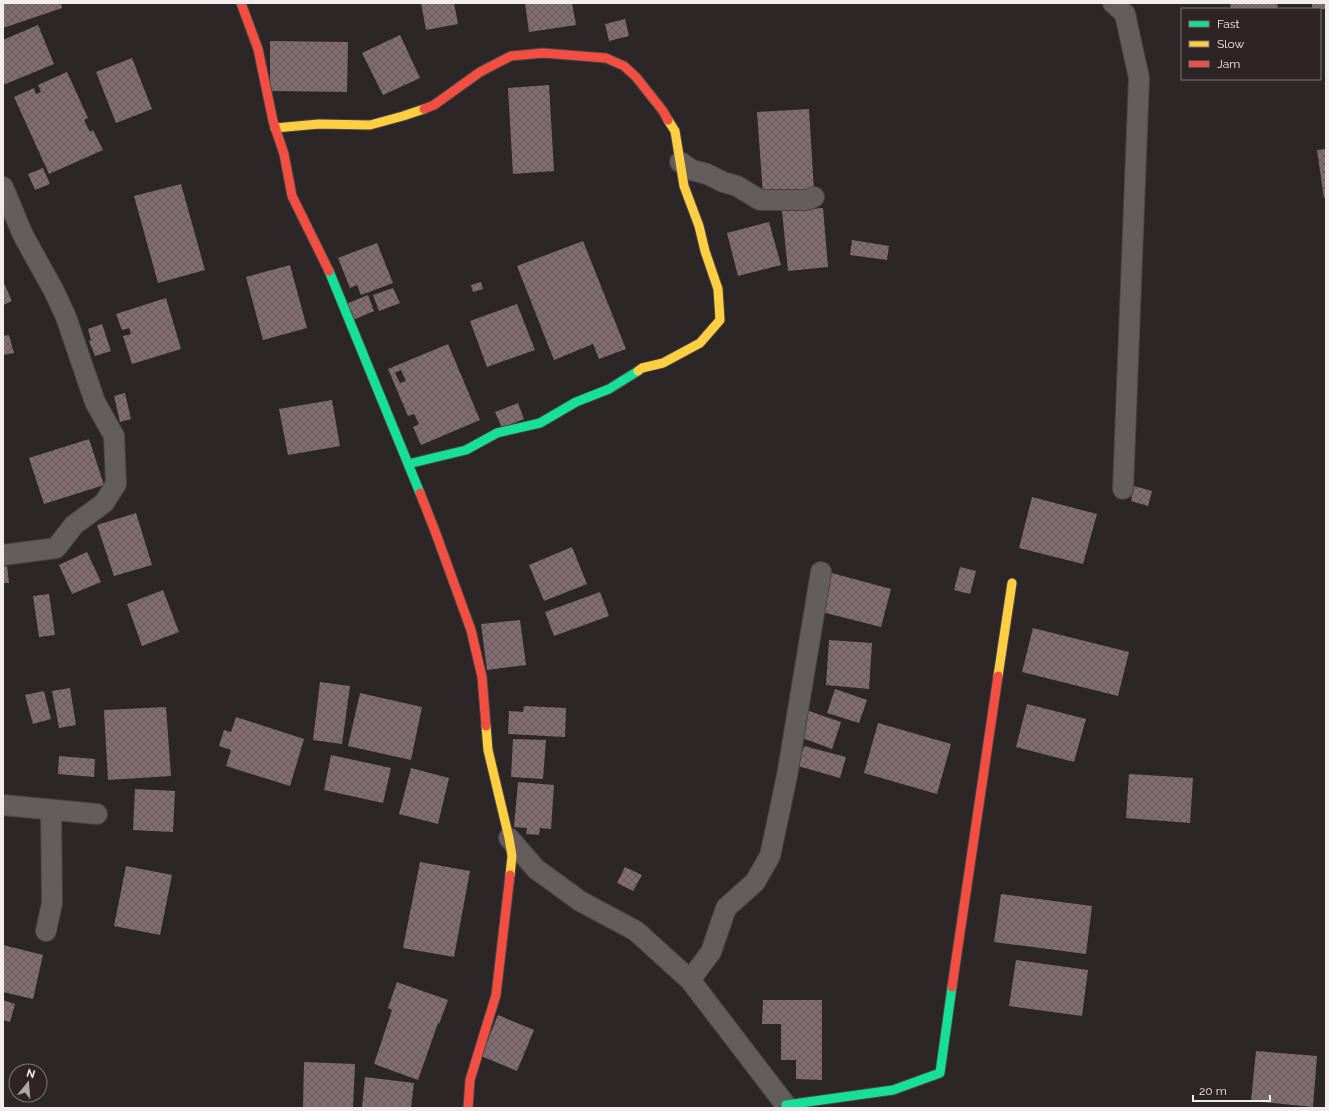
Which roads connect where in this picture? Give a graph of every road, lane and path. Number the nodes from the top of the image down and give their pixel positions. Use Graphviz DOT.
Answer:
graph roads {
  1 [pos="242,3"];
  2 [pos="1113,3"];
  3 [pos="275,128"];
  4 [pos="680,162"];
  5 [pos="3,187"];
  6 [pos="814,197"];
  7 [pos="408,464"];
  8 [pos="1123,489"];
  9 [pos="3,555"];
  10 [pos="821,572"];
  11 [pos="1012,583"];
  12 [pos="3,805"];
  13 [pos="51,810"];
  14 [pos="97,814"];
  15 [pos="509,838"];
  16 [pos="46,931"];
  17 [pos="690,980"];
  18 [pos="787,1107"];
  19 [pos="468,1108"];
  1 -- 3 [label="street"];
  2 -- 8 [label="street"];
  3 -- 4 [label="street"];
  3 -- 7 [label="street"];
  4 -- 6 [label="street"];
  4 -- 7 [label="street"];
  5 -- 9 [label="street"];
  7 -- 15 [label="street"];
  10 -- 17 [label="street"];
  11 -- 18 [label="street"];
  12 -- 13 [label="street"];
  13 -- 14 [label="street"];
  13 -- 16 [label="street"];
  15 -- 17 [label="street"];
  15 -- 19 [label="street"];
  17 -- 18 [label="street"];
}
